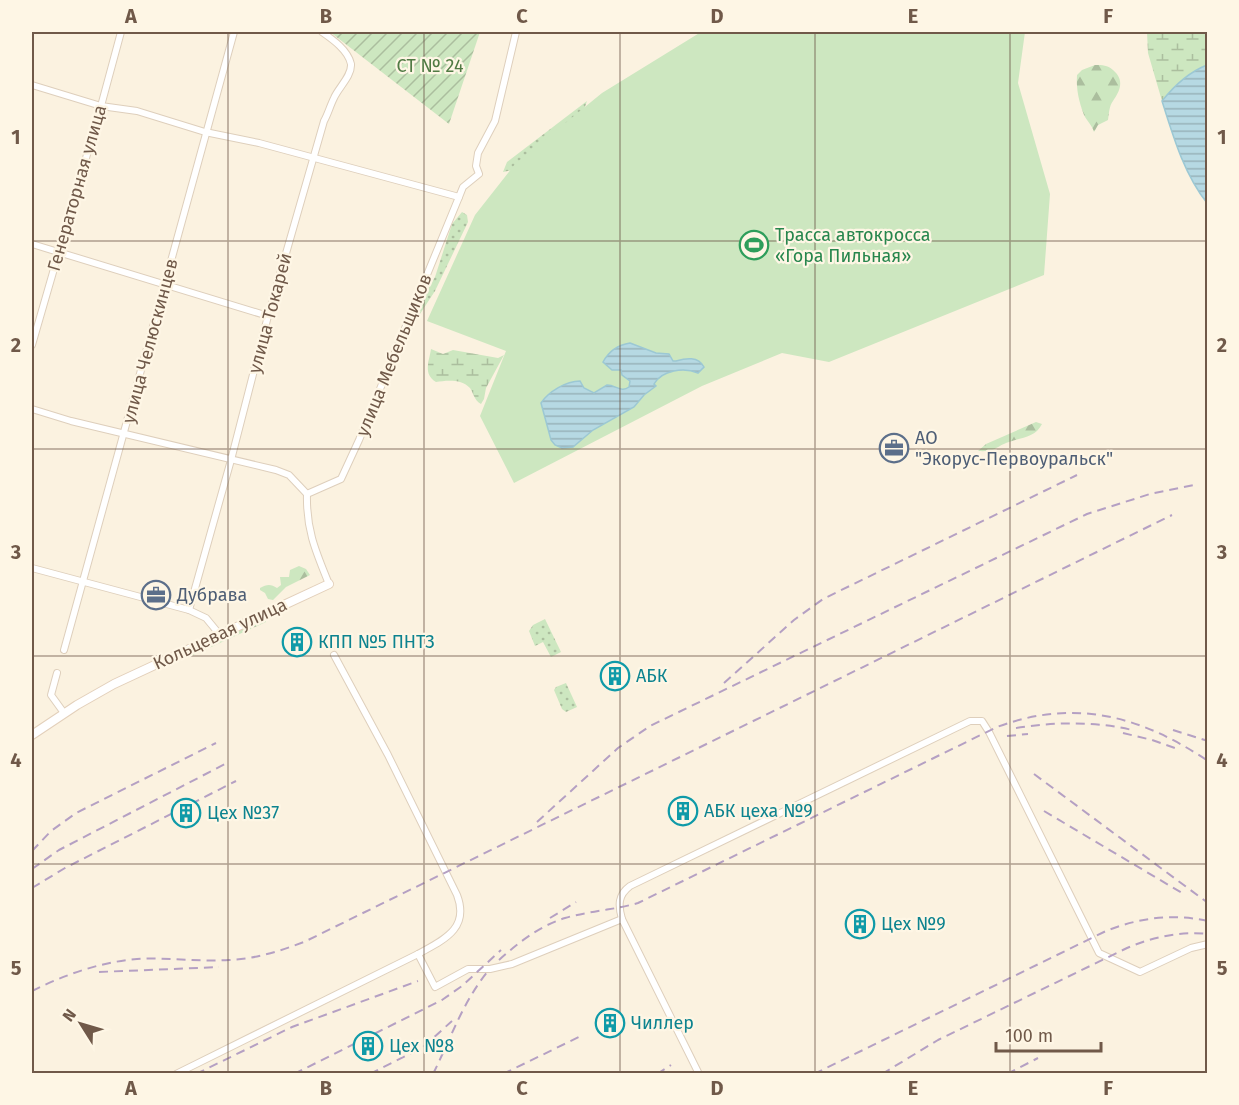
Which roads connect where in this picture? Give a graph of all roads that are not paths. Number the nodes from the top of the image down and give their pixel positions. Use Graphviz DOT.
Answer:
graph roads {
  1 [pos="121,32"];
  2 [pos="234,32"];
  3 [pos="322,32"];
  4 [pos="516,32"];
  5 [pos="32,85"];
  6 [pos="101,106"];
  7 [pos="205,132"];
  8 [pos="314,159"];
  9 [pos="459,196"];
  10 [pos="32,244"];
  11 [pos="59,252"];
  12 [pos="165,285"];
  13 [pos="268,316"];
  14 [pos="32,345"];
  15 [pos="32,409"];
  16 [pos="125,433"];
  17 [pos="231,460"];
  18 [pos="307,494"];
  19 [pos="32,568"];
  20 [pos="83,581"];
  21 [pos="329,584"];
  22 [pos="189,610"];
  23 [pos="220,634"];
  24 [pos="64,650"];
  25 [pos="334,655"];
  26 [pos="57,673"];
  27 [pos="64,713"];
  28 [pos="32,735"];
  29 [pos="622,919"];
  30 [pos="1208,944"];
  31 [pos="418,954"];
  32 [pos="176,1074"];
  33 [pos="699,1074"];
  1 -- 6 [label="street, Генераторная улица"];
  2 -- 7 [label="street, улица Челюскинцев"];
  3 -- 8 [label="street, улица Токарей"];
  4 -- 9 [label="street, улица Мебельщиков"];
  5 -- 6 [label="street"];
  6 -- 7 [label="street"];
  6 -- 11 [label="street, Генераторная улица"];
  7 -- 8 [label="street"];
  7 -- 12 [label="street, улица Челюскинцев"];
  8 -- 9 [label="street"];
  8 -- 13 [label="street, улица Токарей"];
  9 -- 18 [label="street, улица Мебельщиков"];
  10 -- 11 [label="street"];
  11 -- 12 [label="street"];
  11 -- 14 [label="street, Генераторная улица"];
  12 -- 13 [label="street"];
  12 -- 16 [label="street, улица Челюскинцев"];
  13 -- 17 [label="street, улица Токарей"];
  15 -- 16 [label="street"];
  16 -- 17 [label="street"];
  16 -- 20 [label="street, улица Челюскинцев"];
  17 -- 18 [label="street"];
  17 -- 22 [label="street, улица Токарей"];
  18 -- 21 [label="street, Кольцевая улица"];
  19 -- 20 [label="street"];
  20 -- 22 [label="street"];
  20 -- 24 [label="street, улица Челюскинцев"];
  21 -- 23 [label="street, Кольцевая улица"];
  22 -- 23 [label="street"];
  23 -- 27 [label="street, Кольцевая улица"];
  25 -- 31 [label="street"];
  26 -- 27 [label="street"];
  27 -- 28 [label="street, Кольцевая улица"];
  29 -- 30 [label="street"];
  29 -- 31 [label="street"];
  29 -- 33 [label="street"];
  31 -- 32 [label="street"];
}
